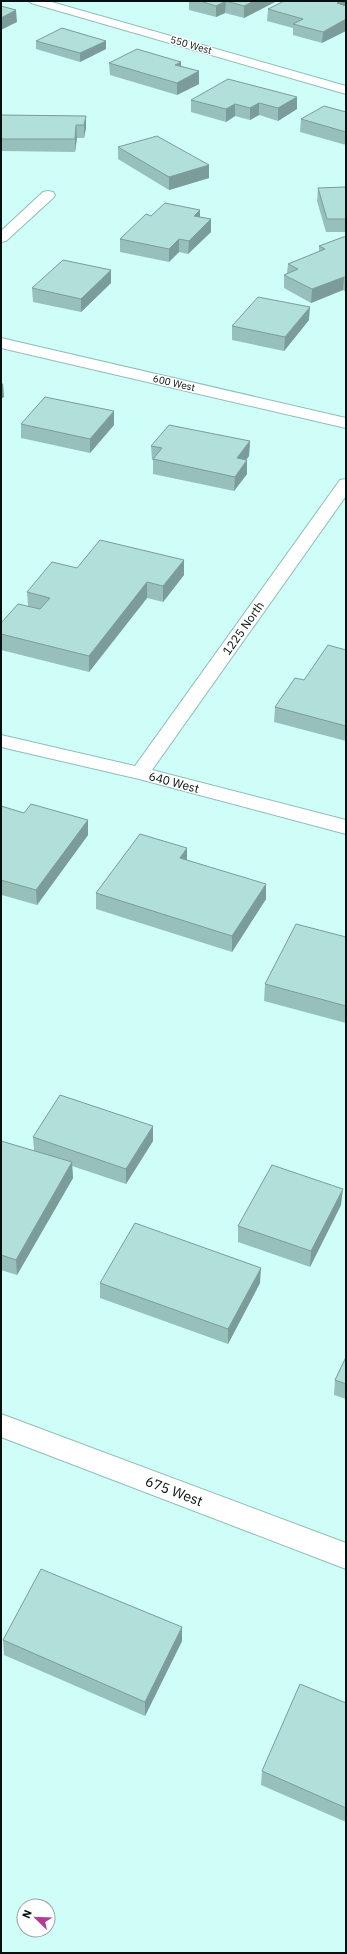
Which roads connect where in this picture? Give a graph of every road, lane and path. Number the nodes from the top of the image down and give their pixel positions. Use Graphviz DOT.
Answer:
graph roads {
  1 [pos="35,1"];
  2 [pos="346,90"];
  3 [pos="48,195"];
  4 [pos="1,238"];
  5 [pos="1,343"];
  6 [pos="346,424"];
  7 [pos="346,484"];
  8 [pos="1,741"];
  9 [pos="140,773"];
  10 [pos="346,827"];
  11 [pos="1,1425"];
  12 [pos="346,1556"];
  1 -- 2 [label="street, 550 West"];
  3 -- 4 [label="street"];
  5 -- 6 [label="street, 600 West"];
  7 -- 9 [label="street, 1225 North"];
  8 -- 9 [label="street, 640 West"];
  9 -- 10 [label="street, 640 West"];
  11 -- 12 [label="street, 675 West"];
}
